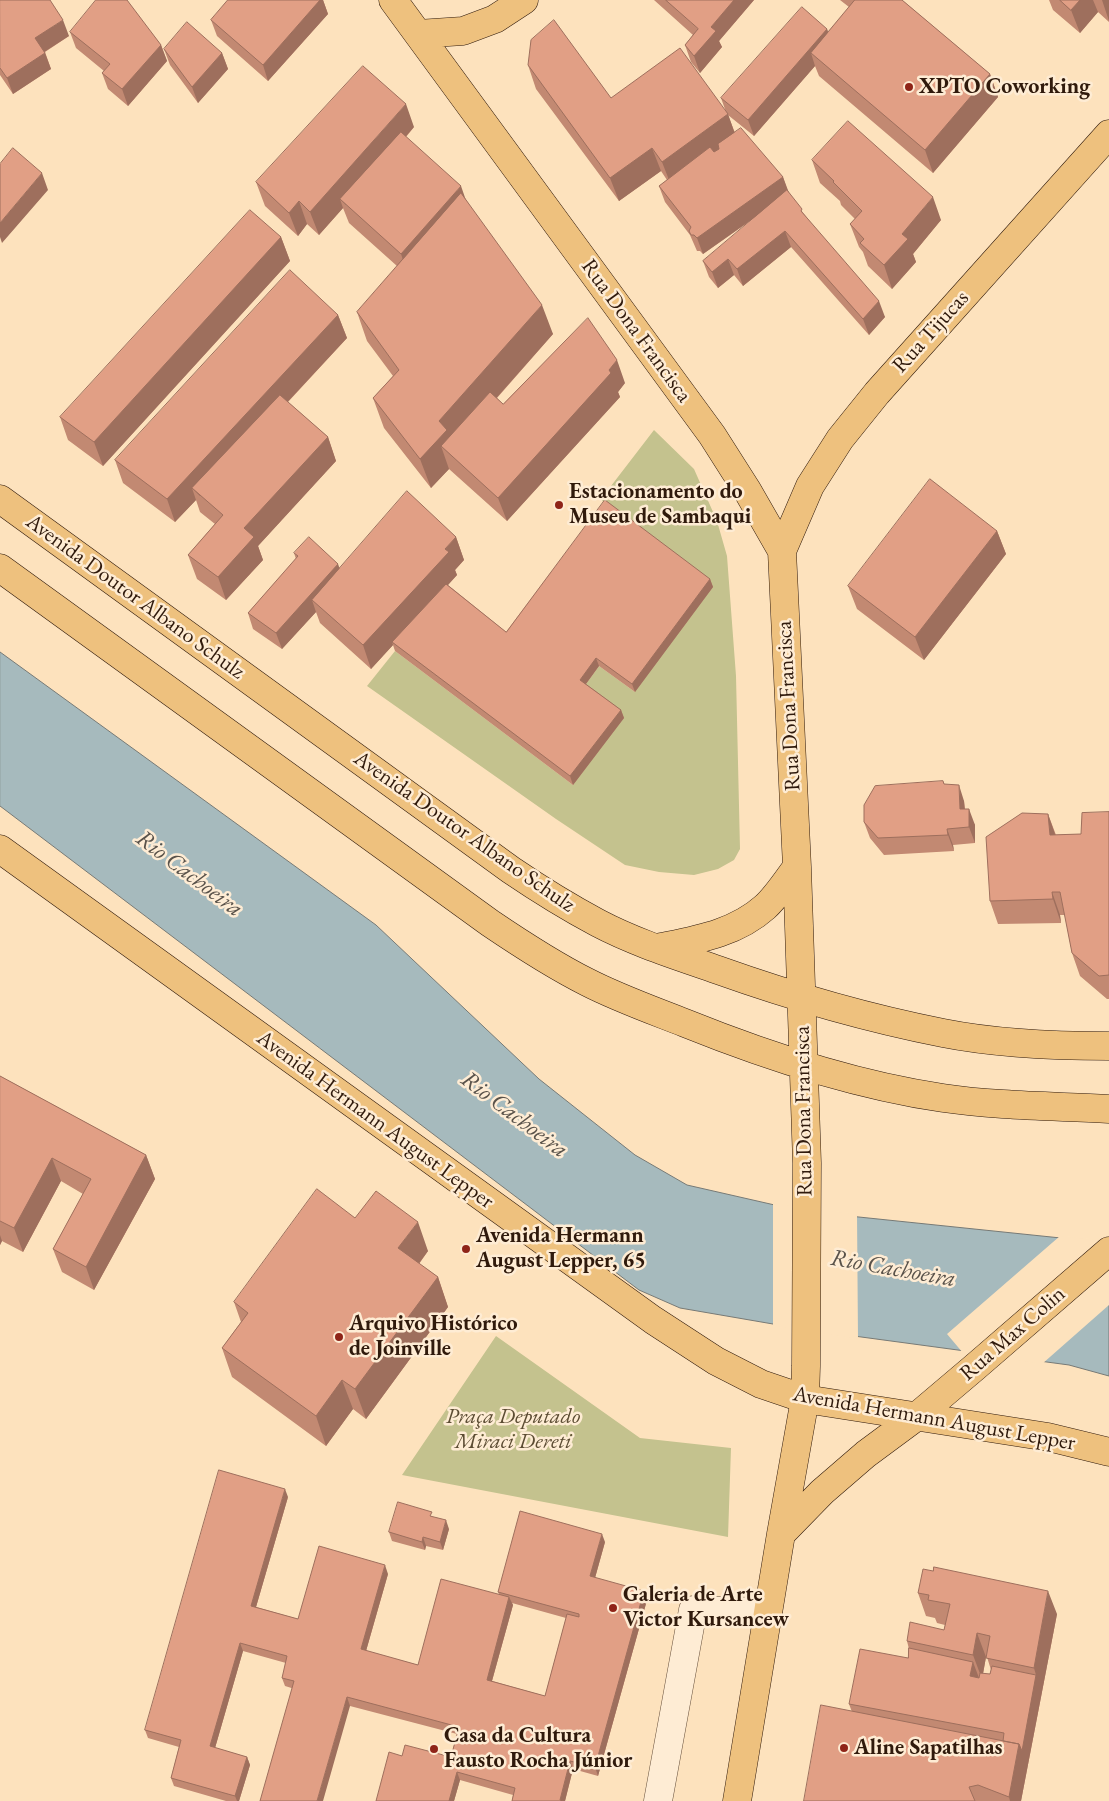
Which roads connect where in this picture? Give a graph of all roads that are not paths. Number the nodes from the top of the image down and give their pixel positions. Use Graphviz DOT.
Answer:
graph roads {
  1 [pos="393,0"];
  2 [pos="524,0"];
  3 [pos="418,34"];
  4 [pos="1109,134"];
  5 [pos="0,499"];
  6 [pos="782,551"];
  7 [pos="0,568"];
  8 [pos="0,850"];
  9 [pos="797,867"];
  10 [pos="656,948"];
  11 [pos="802,997"];
  12 [pos="1109,1046"];
  13 [pos="803,1065"];
  14 [pos="1109,1109"];
  15 [pos="1109,1251"];
  16 [pos="805,1399"];
  17 [pos="916,1417"];
  18 [pos="1109,1452"];
  19 [pos="781,1534"];
  20 [pos="768,1612"];
  21 [pos="658,1801"];
  22 [pos="737,1801"];
  1 -- 3 [label="main road, Rua Dona Francisca"];
  2 -- 3 [label="main road"];
  3 -- 6 [label="main road, Rua Dona Francisca"];
  4 -- 6 [label="main road, Rua Tijucas"];
  5 -- 10 [label="main road, Avenida Doutor Albano Schulz"];
  6 -- 9 [label="main road, Rua Dona Francisca"];
  7 -- 13 [label="main road"];
  8 -- 16 [label="main road, Avenida Hermann August Lepper"];
  9 -- 10 [label="main road"];
  9 -- 11 [label="main road, Rua Dona Francisca"];
  10 -- 11 [label="main road, Avenida Doutor Albano Schulz"];
  11 -- 12 [label="main road, Avenida Doutor Albano Schulz"];
  11 -- 13 [label="main road, Rua Dona Francisca"];
  13 -- 14 [label="main road"];
  13 -- 16 [label="main road, Rua Dona Francisca"];
  15 -- 17 [label="main road, Rua Max Colin"];
  16 -- 17 [label="main road, Avenida Hermann August Lepper"];
  16 -- 19 [label="main road, Rua Dona Francisca"];
  17 -- 18 [label="main road, Avenida Hermann August Lepper"];
  17 -- 19 [label="main road"];
  19 -- 20 [label="main road, Rua Dona Francisca"];
  20 -- 21 [label="lane"];
  20 -- 22 [label="main road, Rua Dona Francisca"];
}
